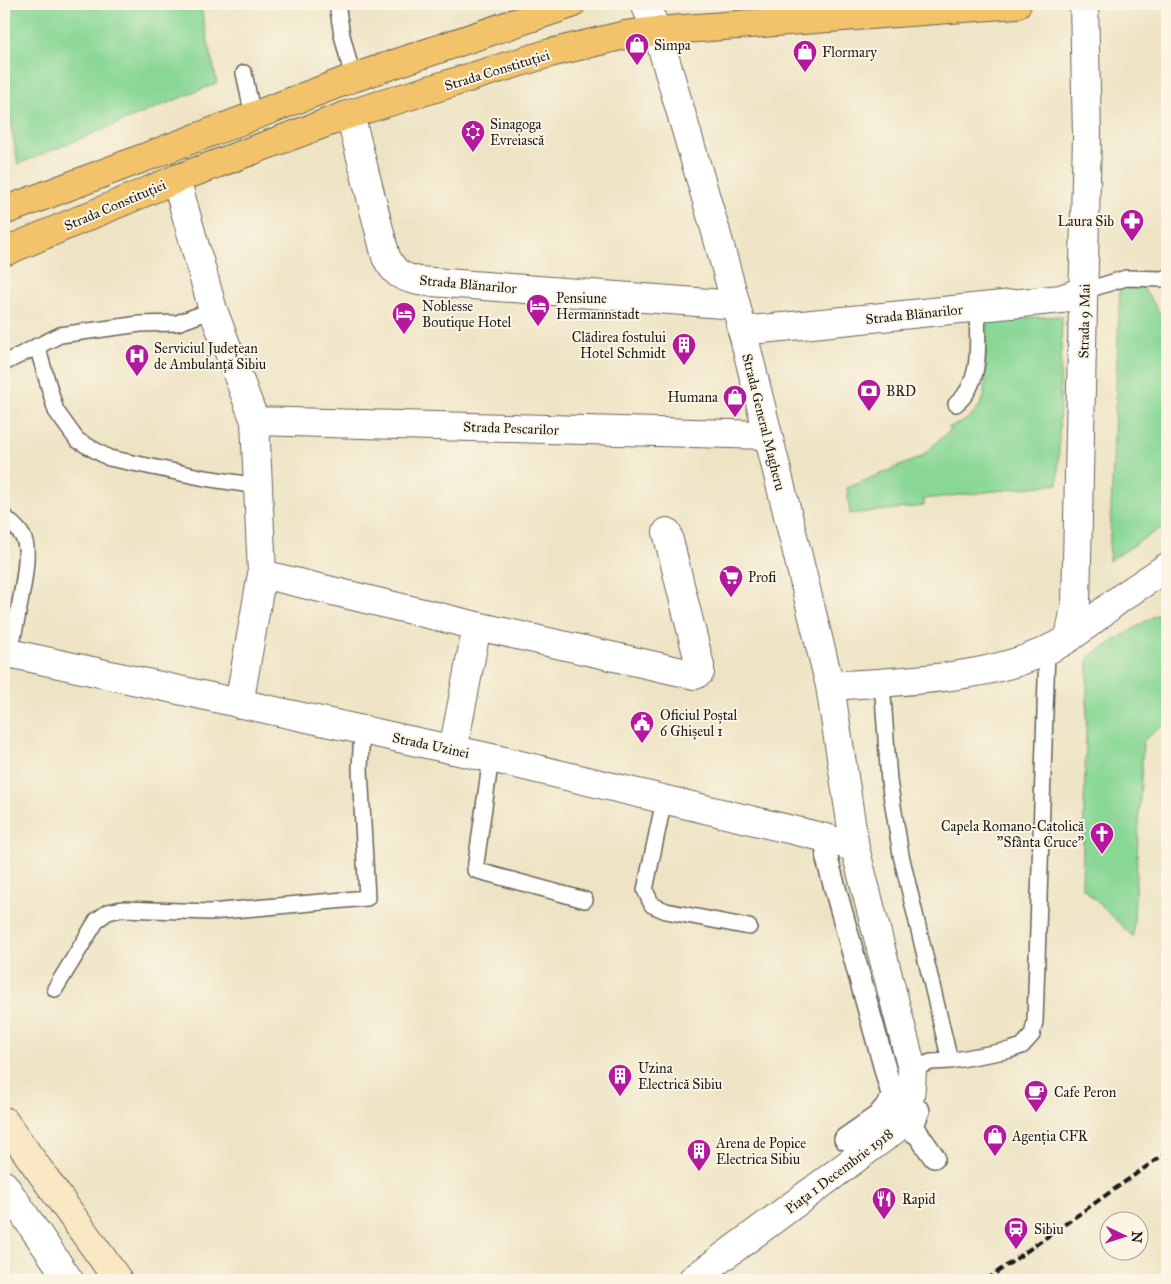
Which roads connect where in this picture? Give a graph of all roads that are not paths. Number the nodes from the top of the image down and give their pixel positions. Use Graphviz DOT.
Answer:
graph roads {
  1 [pos="337,4"];
  2 [pos="571,4"];
  3 [pos="645,4"];
  4 [pos="1017,4"];
  5 [pos="1084,4"];
  6 [pos="657,31"];
  7 [pos="244,73"];
  8 [pos="353,78"];
  9 [pos="350,114"];
  10 [pos="253,116"];
  11 [pos="176,179"];
  12 [pos="4,211"];
  13 [pos="4,252"];
  14 [pos="1167,277"];
  15 [pos="1084,291"];
  16 [pos="736,304"];
  17 [pos="977,307"];
  18 [pos="214,310"];
  19 [pos="742,331"];
  20 [pos="37,346"];
  21 [pos="4,363"];
  22 [pos="956,404"];
  23 [pos="255,421"];
  24 [pos="767,435"];
  25 [pos="258,486"];
  26 [pos="4,516"];
  27 [pos="667,532"];
  28 [pos="1167,567"];
  29 [pos="262,574"];
  30 [pos="477,626"];
  31 [pos="1058,644"];
  32 [pos="7,652"];
  33 [pos="882,682"];
  34 [pos="830,686"];
  35 [pos="239,704"];
  36 [pos="362,730"];
  37 [pos="453,750"];
  38 [pos="491,758"];
  39 [pos="664,800"];
  40 [pos="826,838"];
  41 [pos="855,848"];
  42 [pos="585,900"];
  43 [pos="749,927"];
  44 [pos="55,989"];
  45 [pos="950,1061"];
  46 [pos="917,1067"];
  47 [pos="907,1106"];
  48 [pos="6,1125"];
  49 [pos="845,1139"];
  50 [pos="934,1156"];
  51 [pos="4,1185"];
  52 [pos="69,1280"];
  53 [pos="118,1280"];
  54 [pos="692,1280"];
  1 -- 8 [label="lane"];
  2 -- 8 [label="main road"];
  3 -- 6 [label="street, Strada General Magheru"];
  4 -- 6 [label="main road, Strada Constituției"];
  5 -- 15 [label="street, Strada 9 Mai"];
  6 -- 9 [label="main road, Strada Constituției"];
  6 -- 16 [label="street, Strada General Magheru"];
  7 -- 10 [label="lane"];
  8 -- 9 [label="main road"];
  8 -- 10 [label="main road"];
  9 -- 11 [label="main road, Strada Constituției"];
  9 -- 16 [label="street, Strada Blănarilor"];
  10 -- 12 [label="main road"];
  11 -- 13 [label="main road, Strada Constituției"];
  11 -- 18 [label="street"];
  14 -- 15 [label="lane"];
  15 -- 17 [label="street, Strada Blănarilor"];
  15 -- 31 [label="street, Strada 9 Mai"];
  16 -- 19 [label="street, Strada General Magheru"];
  17 -- 19 [label="street, Strada Blănarilor"];
  17 -- 22 [label="lane"];
  18 -- 20 [label="lane"];
  18 -- 23 [label="street"];
  19 -- 24 [label="street, Strada General Magheru"];
  20 -- 21 [label="lane"];
  20 -- 25 [label="lane"];
  23 -- 24 [label="street, Strada Pescarilor"];
  23 -- 25 [label="street"];
  24 -- 34 [label="street, Strada General Magheru"];
  25 -- 29 [label="street"];
  26 -- 32 [label="lane"];
  27 -- 30 [label="street"];
  28 -- 31 [label="street"];
  29 -- 30 [label="street"];
  29 -- 35 [label="street"];
  30 -- 37 [label="street"];
  31 -- 33 [label="street"];
  31 -- 45 [label="lane"];
  32 -- 35 [label="street, Strada Uzinei"];
  33 -- 34 [label="street"];
  33 -- 45 [label="lane"];
  34 -- 41 [label="street, Strada General Magheru"];
  35 -- 36 [label="street, Strada Uzinei"];
  36 -- 37 [label="street, Strada Uzinei"];
  36 -- 44 [label="lane"];
  37 -- 38 [label="street, Strada Uzinei"];
  38 -- 39 [label="street, Strada Uzinei"];
  38 -- 42 [label="lane"];
  39 -- 40 [label="street, Strada Uzinei"];
  39 -- 43 [label="lane"];
  40 -- 41 [label="street, Strada Uzinei"];
  40 -- 47 [label="street"];
  41 -- 46 [label="street, Piața 1 Decembrie 1918"];
  45 -- 46 [label="lane"];
  46 -- 47 [label="street, Piața 1 Decembrie 1918"];
  47 -- 49 [label="street"];
  47 -- 50 [label="street"];
  47 -- 54 [label="street, Piața 1 Decembrie 1918"];
  48 -- 53 [label="main road"];
  51 -- 52 [label="street"];
}
